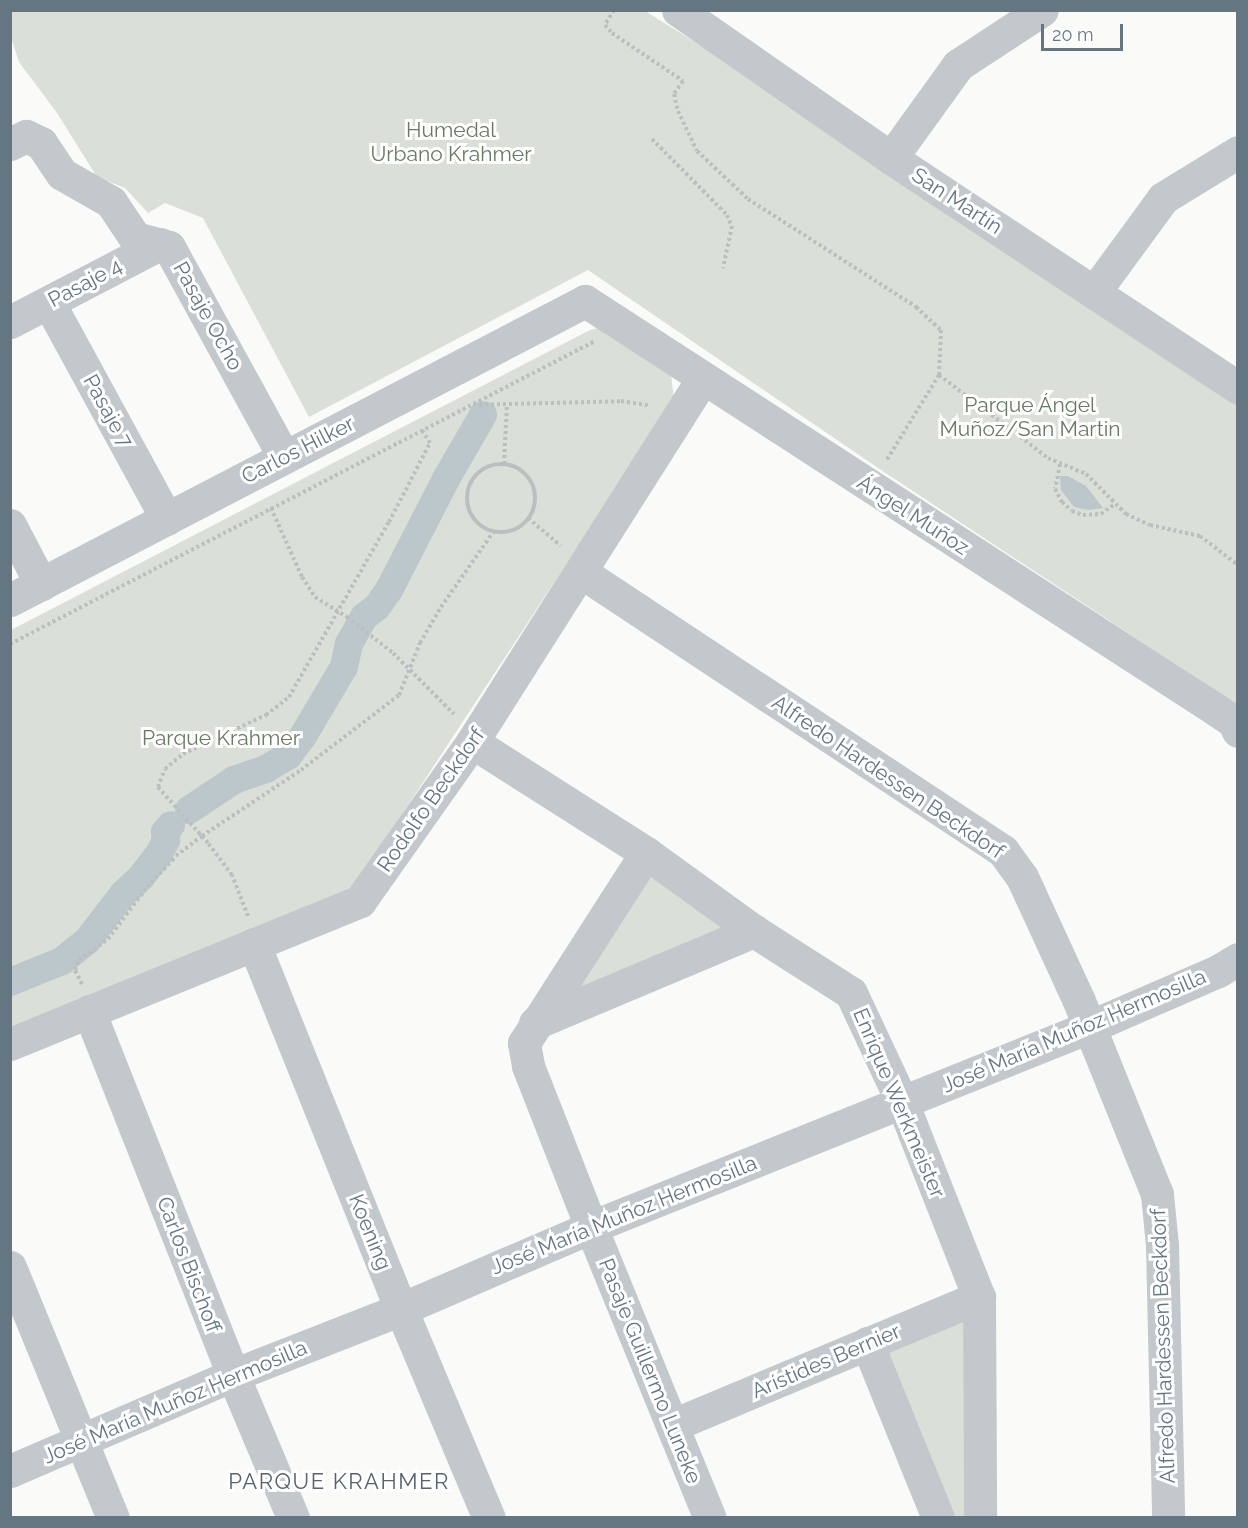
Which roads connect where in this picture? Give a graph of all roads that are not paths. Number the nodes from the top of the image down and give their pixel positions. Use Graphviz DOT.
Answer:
graph roads {
  1 [pos="1042,10"];
  2 [pos="684,12"];
  3 [pos="18,140"];
  4 [pos="1238,152"];
  5 [pos="891,158"];
  6 [pos="160,244"];
  7 [pos="1095,291"];
  8 [pos="585,301"];
  9 [pos="49,303"];
  10 [pos="10,322"];
  11 [pos="702,379"];
  12 [pos="1238,388"];
  13 [pos="284,457"];
  14 [pos="167,519"];
  15 [pos="10,525"];
  16 [pos="573,561"];
  17 [pos="41,584"];
  18 [pos="10,600"];
  19 [pos="1238,731"];
  20 [pos="472,742"];
  21 [pos="646,854"];
  22 [pos="754,931"];
  23 [pos="253,934"];
  24 [pos="1238,960"];
  25 [pos="88,1002"];
  26 [pos="535,1023"];
  27 [pos="1089,1027"];
  28 [pos="10,1044"];
  29 [pos="902,1102"];
  30 [pos="591,1227"];
  31 [pos="10,1267"];
  32 [pos="979,1297"];
  33 [pos="401,1309"];
  34 [pos="867,1343"];
  35 [pos="233,1375"];
  36 [pos="674,1425"];
  37 [pos="81,1441"];
  38 [pos="10,1471"];
  39 [pos="114,1518"];
  40 [pos="293,1518"];
  41 [pos="489,1518"];
  42 [pos="710,1518"];
  43 [pos="938,1518"];
  44 [pos="980,1518"];
  45 [pos="1168,1518"];
  1 -- 5 [label="street"];
  2 -- 5 [label="street, San Martín"];
  3 -- 6 [label="street, Pasaje Ocho"];
  4 -- 7 [label="street"];
  5 -- 7 [label="street, San Martín"];
  6 -- 9 [label="street, Pasaje 4"];
  6 -- 13 [label="street, Pasaje Ocho"];
  7 -- 12 [label="street, San Martín"];
  8 -- 11 [label="street, Ángel Muñoz"];
  8 -- 13 [label="street, Carlos Hilker"];
  9 -- 10 [label="street, Pasaje 4"];
  9 -- 14 [label="street, Pasaje 7"];
  11 -- 16 [label="street, Rodolfo Beckdorf"];
  11 -- 19 [label="street, Ángel Muñoz"];
  13 -- 14 [label="street, Carlos Hilker"];
  14 -- 17 [label="street, Carlos Hilker"];
  15 -- 17 [label="street"];
  16 -- 20 [label="street, Rodolfo Beckdorf"];
  16 -- 27 [label="street, Alfredo Hardessen Beckdorf"];
  17 -- 18 [label="street, Carlos Hilker"];
  20 -- 21 [label="street, Enrique Werkmeister"];
  20 -- 23 [label="street, Rodolfo Beckdorf"];
  21 -- 22 [label="street, Enrique Werkmeister"];
  21 -- 26 [label="street, Pasaje Guillermo Luneke"];
  22 -- 26 [label="street"];
  22 -- 29 [label="street, Enrique Werkmeister"];
  23 -- 25 [label="street, Rodolfo Beckdorf"];
  23 -- 33 [label="street, Koening"];
  24 -- 27 [label="street, José María Muñoz Hermosilla"];
  25 -- 28 [label="street, Rodolfo Beckdorf"];
  25 -- 35 [label="street, Carlos Bischoff"];
  26 -- 30 [label="street, Pasaje Guillermo Luneke"];
  27 -- 29 [label="street, José María Muñoz Hermosilla"];
  27 -- 45 [label="street, Alfredo Hardessen Beckdorf"];
  29 -- 30 [label="street, José María Muñoz Hermosilla"];
  29 -- 32 [label="street, Enrique Werkmeister"];
  30 -- 33 [label="street, José María Muñoz Hermosilla"];
  30 -- 36 [label="street, Pasaje Guillermo Luneke"];
  31 -- 37 [label="street"];
  32 -- 34 [label="street, Arístides Bernier"];
  32 -- 44 [label="street, Enrique Werkmeister"];
  33 -- 35 [label="street, José María Muñoz Hermosilla"];
  33 -- 41 [label="street, Koening"];
  34 -- 36 [label="street, Arístides Bernier"];
  34 -- 43 [label="street"];
  35 -- 37 [label="street, José María Muñoz Hermosilla"];
  35 -- 40 [label="street, Carlos Bischoff"];
  36 -- 42 [label="street, Pasaje Guillermo Luneke"];
  37 -- 38 [label="street, José María Muñoz Hermosilla"];
  37 -- 39 [label="street"];
}
